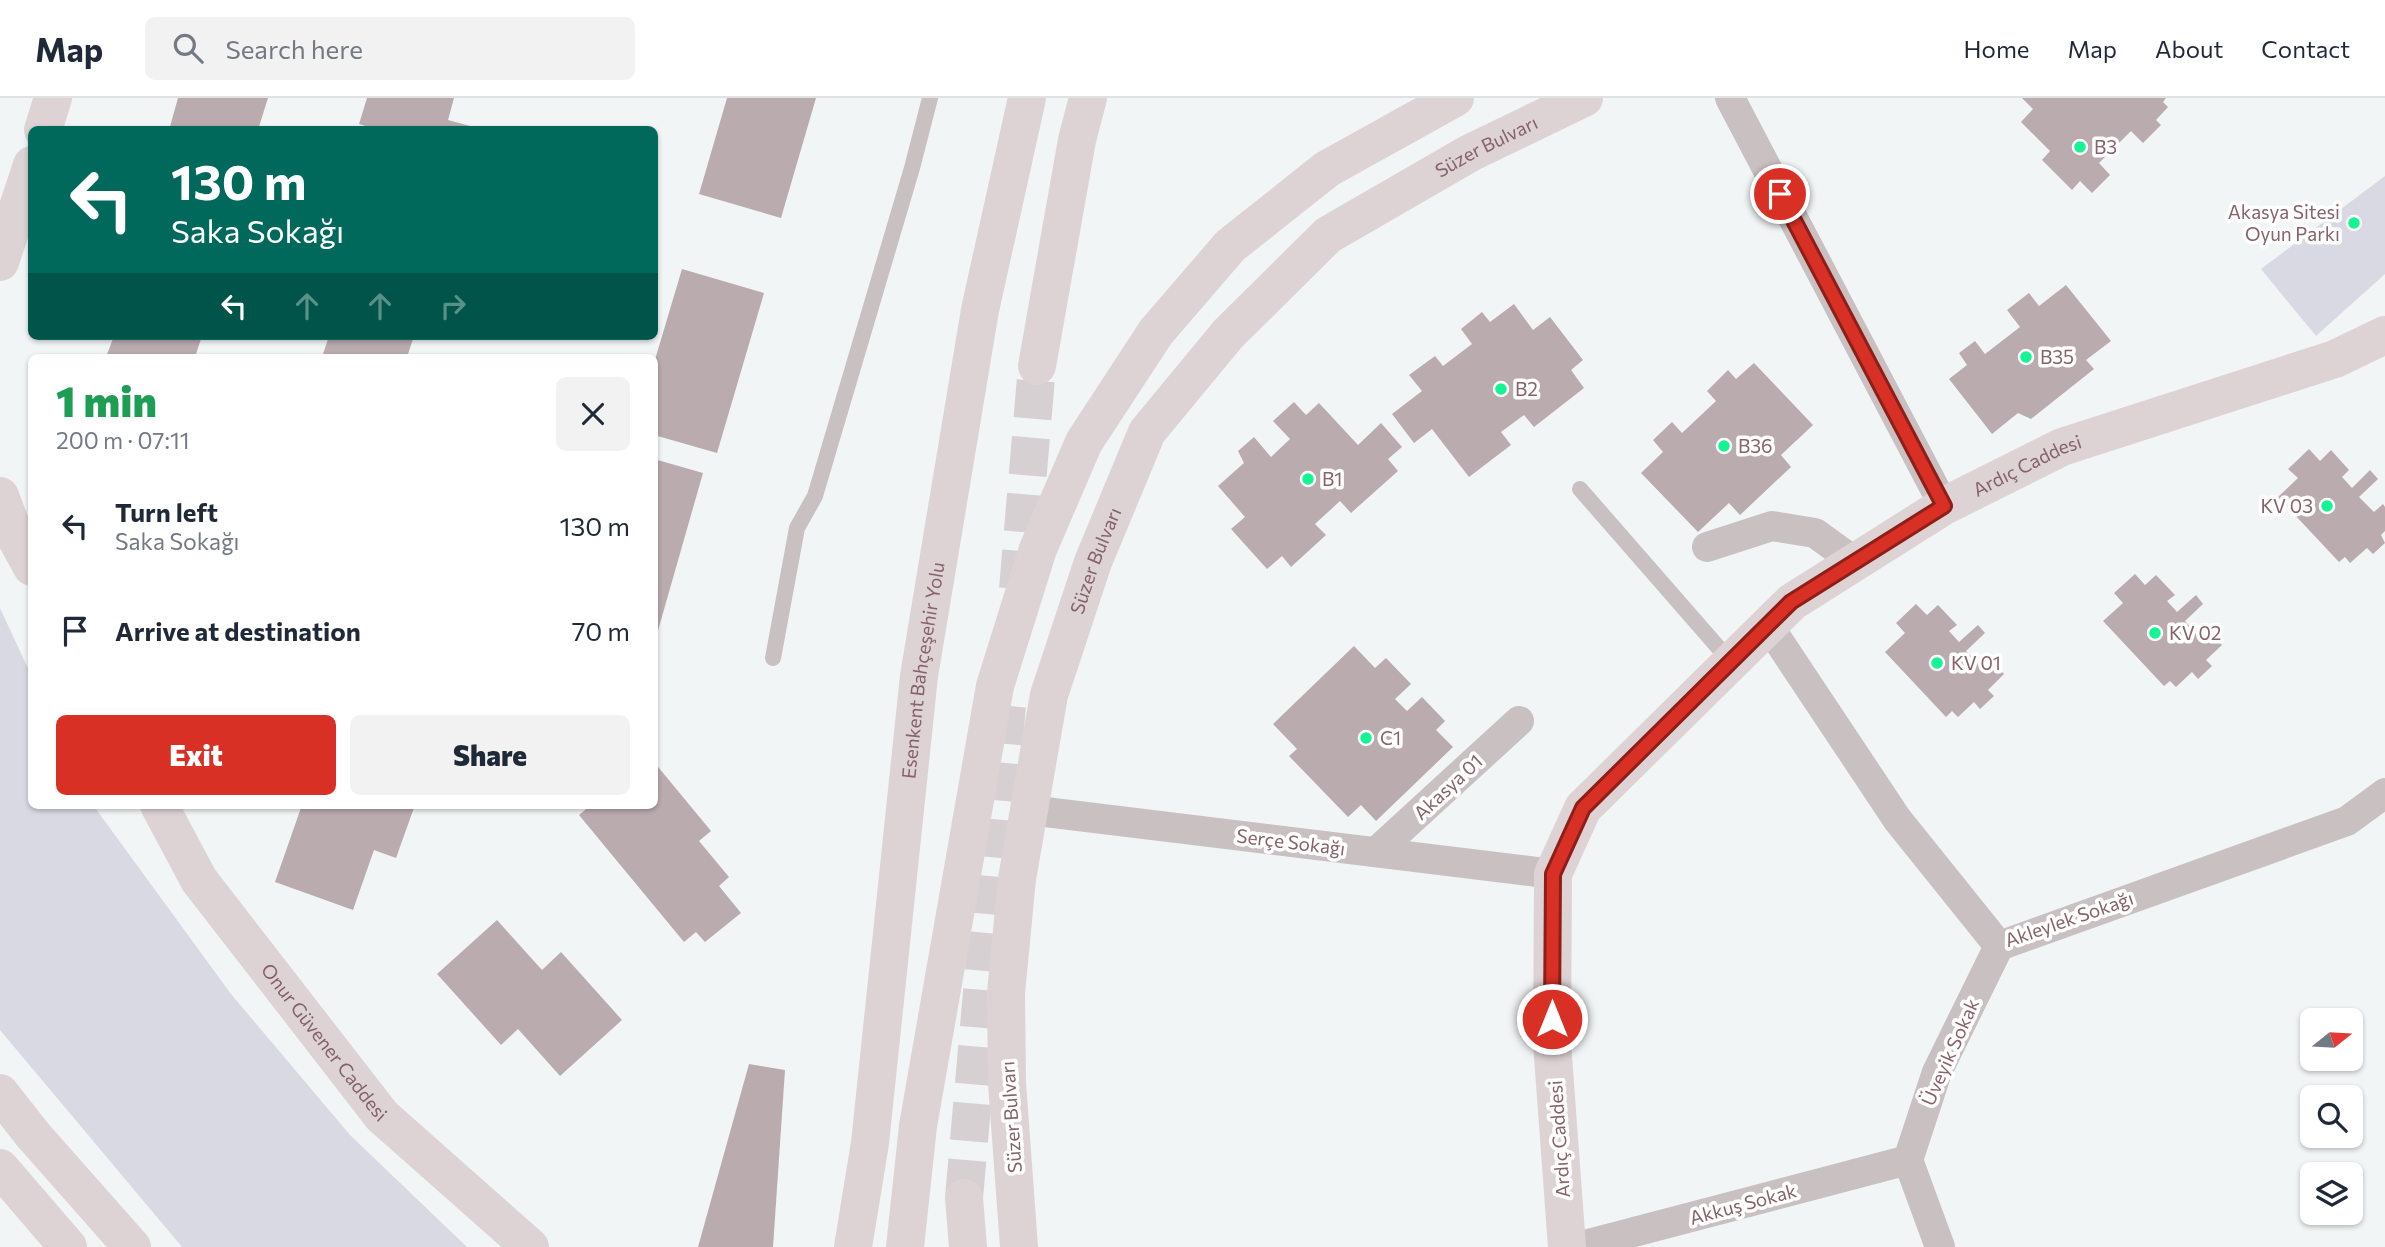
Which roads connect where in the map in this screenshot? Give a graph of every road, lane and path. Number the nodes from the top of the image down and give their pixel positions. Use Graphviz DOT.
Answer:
graph roads {
  1 [pos="53,98"];
  2 [pos="930,98"];
  3 [pos="1027,98"];
  4 [pos="1088,98"];
  5 [pos="1455,98"];
  6 [pos="1584,98"];
  7 [pos="1730,98"];
  8 [pos="44,126"];
  9 [pos="28,177"];
  10 [pos="0,262"];
  11 [pos="2385,335"];
  12 [pos="1037,366"];
  13 [pos="1580,489"];
  14 [pos="0,496"];
  15 [pos="1944,506"];
  16 [pos="1707,547"];
  17 [pos="28,560"];
  18 [pos="1855,562"];
  19 [pos="1768,625"];
  20 [pos="773,658"];
  21 [pos="1731,662"];
  22 [pos="1519,721"];
  23 [pos="2385,793"];
  24 [pos="161,809"];
  25 [pos="1029,810"];
  26 [pos="1376,852"];
  27 [pos="1553,874"];
  28 [pos="1999,946"];
  29 [pos="0,1093"];
  30 [pos="1908,1160"];
  31 [pos="0,1168"];
  32 [pos="964,1198"];
  33 [pos="68,1247"];
  34 [pos="132,1247"];
  35 [pos="530,1247"];
  36 [pos="853,1247"];
  37 [pos="905,1247"];
  38 [pos="968,1247"];
  39 [pos="1019,1247"];
  40 [pos="1567,1247"];
  41 [pos="1577,1247"];
  42 [pos="1940,1247"];
  1 -- 8 [label="main road"];
  2 -- 20 [label="lane"];
  3 -- 36 [label="main road, Esenkent Bahçeşehir Yolu"];
  4 -- 12 [label="main road"];
  5 -- 37 [label="main road"];
  6 -- 25 [label="main road, Süzer Bulvarı"];
  7 -- 15 [label="street"];
  9 -- 10 [label="main road"];
  11 -- 15 [label="main road, Ardıç Caddesi"];
  13 -- 21 [label="lane"];
  14 -- 17 [label="main road"];
  15 -- 18 [label="main road, Ardıç Caddesi"];
  16 -- 18 [label="street"];
  18 -- 19 [label="main road, Ardıç Caddesi"];
  19 -- 21 [label="main road, Ardıç Caddesi"];
  19 -- 28 [label="street, Akleylek Sokağı"];
  21 -- 27 [label="main road, Ardıç Caddesi"];
  22 -- 26 [label="street, Akasya 01"];
  23 -- 28 [label="street, Akleylek Sokağı"];
  24 -- 35 [label="main road, Onur Güvener Caddesi"];
  25 -- 26 [label="street, Serçe Sokağı"];
  25 -- 39 [label="main road, Süzer Bulvarı"];
  26 -- 27 [label="street, Serçe Sokağı"];
  27 -- 40 [label="main road, Ardıç Caddesi"];
  28 -- 30 [label="street, Üveyik Sokak"];
  29 -- 34 [label="main road"];
  30 -- 41 [label="street, Akkuş Sokak"];
  30 -- 42 [label="street"];
  31 -- 33 [label="main road"];
  32 -- 38 [label="main road"];
}
